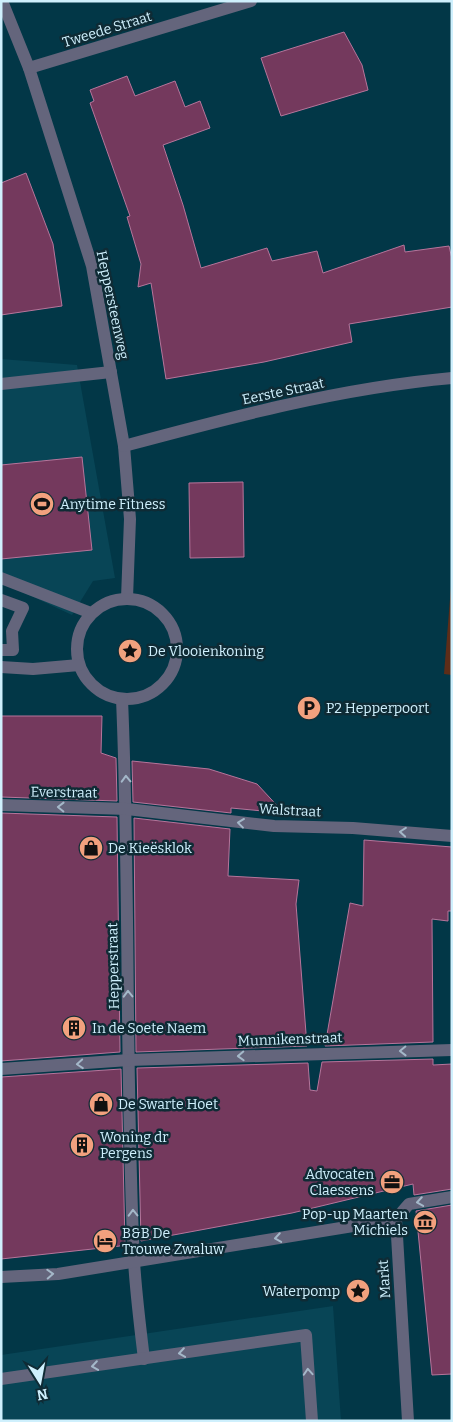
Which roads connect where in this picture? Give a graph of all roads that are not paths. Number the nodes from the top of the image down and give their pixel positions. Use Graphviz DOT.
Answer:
graph roads {
  1 [pos="2,1"];
  2 [pos="251,1"];
  3 [pos="29,68"];
  4 [pos="111,372"];
  5 [pos="452,378"];
  6 [pos="1,384"];
  7 [pos="124,446"];
  8 [pos="1,578"];
  9 [pos="127,598"];
  10 [pos="1,600"];
  11 [pos="91,613"];
  12 [pos="1,650"];
  13 [pos="79,665"];
  14 [pos="1,667"];
  15 [pos="122,699"];
  16 [pos="1,806"];
  17 [pos="127,809"];
  18 [pos="452,836"];
  19 [pos="452,1050"];
  20 [pos="129,1060"];
  21 [pos="1,1069"];
  22 [pos="452,1197"];
  23 [pos="396,1219"];
  24 [pos="134,1262"];
  25 [pos="1,1276"];
  26 [pos="144,1359"];
  27 [pos="1,1379"];
  28 [pos="312,1421"];
  29 [pos="408,1421"];
  1 -- 3 [label="street, Heppersteenweg"];
  2 -- 3 [label="street, Tweede Straat"];
  3 -- 4 [label="street, Heppersteenweg"];
  4 -- 6 [label="street"];
  4 -- 7 [label="street, Heppersteenweg"];
  5 -- 7 [label="street, Eerste Straat"];
  7 -- 9 [label="street, Heppersteenweg"];
  8 -- 11 [label="street"];
  9 -- 11 [label="street"];
  9 -- 15 [label="street"];
  10 -- 12 [label="street"];
  11 -- 13 [label="street"];
  13 -- 14 [label="street"];
  13 -- 15 [label="street"];
  17 -- 15 [label="street, Hepperstraat, one-way"];
  17 -- 16 [label="street, Everstraat, one-way"];
  18 -- 17 [label="street, Walstraat, one-way"];
  20 -- 17 [label="street, Hepperstraat, one-way"];
  19 -- 20 [label="street, Munnikenstraat, one-way"];
  20 -- 21 [label="street, Munnikenstraat, one-way"];
  24 -- 20 [label="street, Hepperstraat, one-way"];
  22 -- 23 [label="street, one-way"];
  23 -- 24 [label="street, one-way"];
  23 -- 29 [label="street, Markt"];
  25 -- 24 [label="street, one-way"];
  24 -- 26 [label="street"];
  26 -- 27 [label="street, one-way"];
  28 -- 26 [label="street, one-way"];
}
